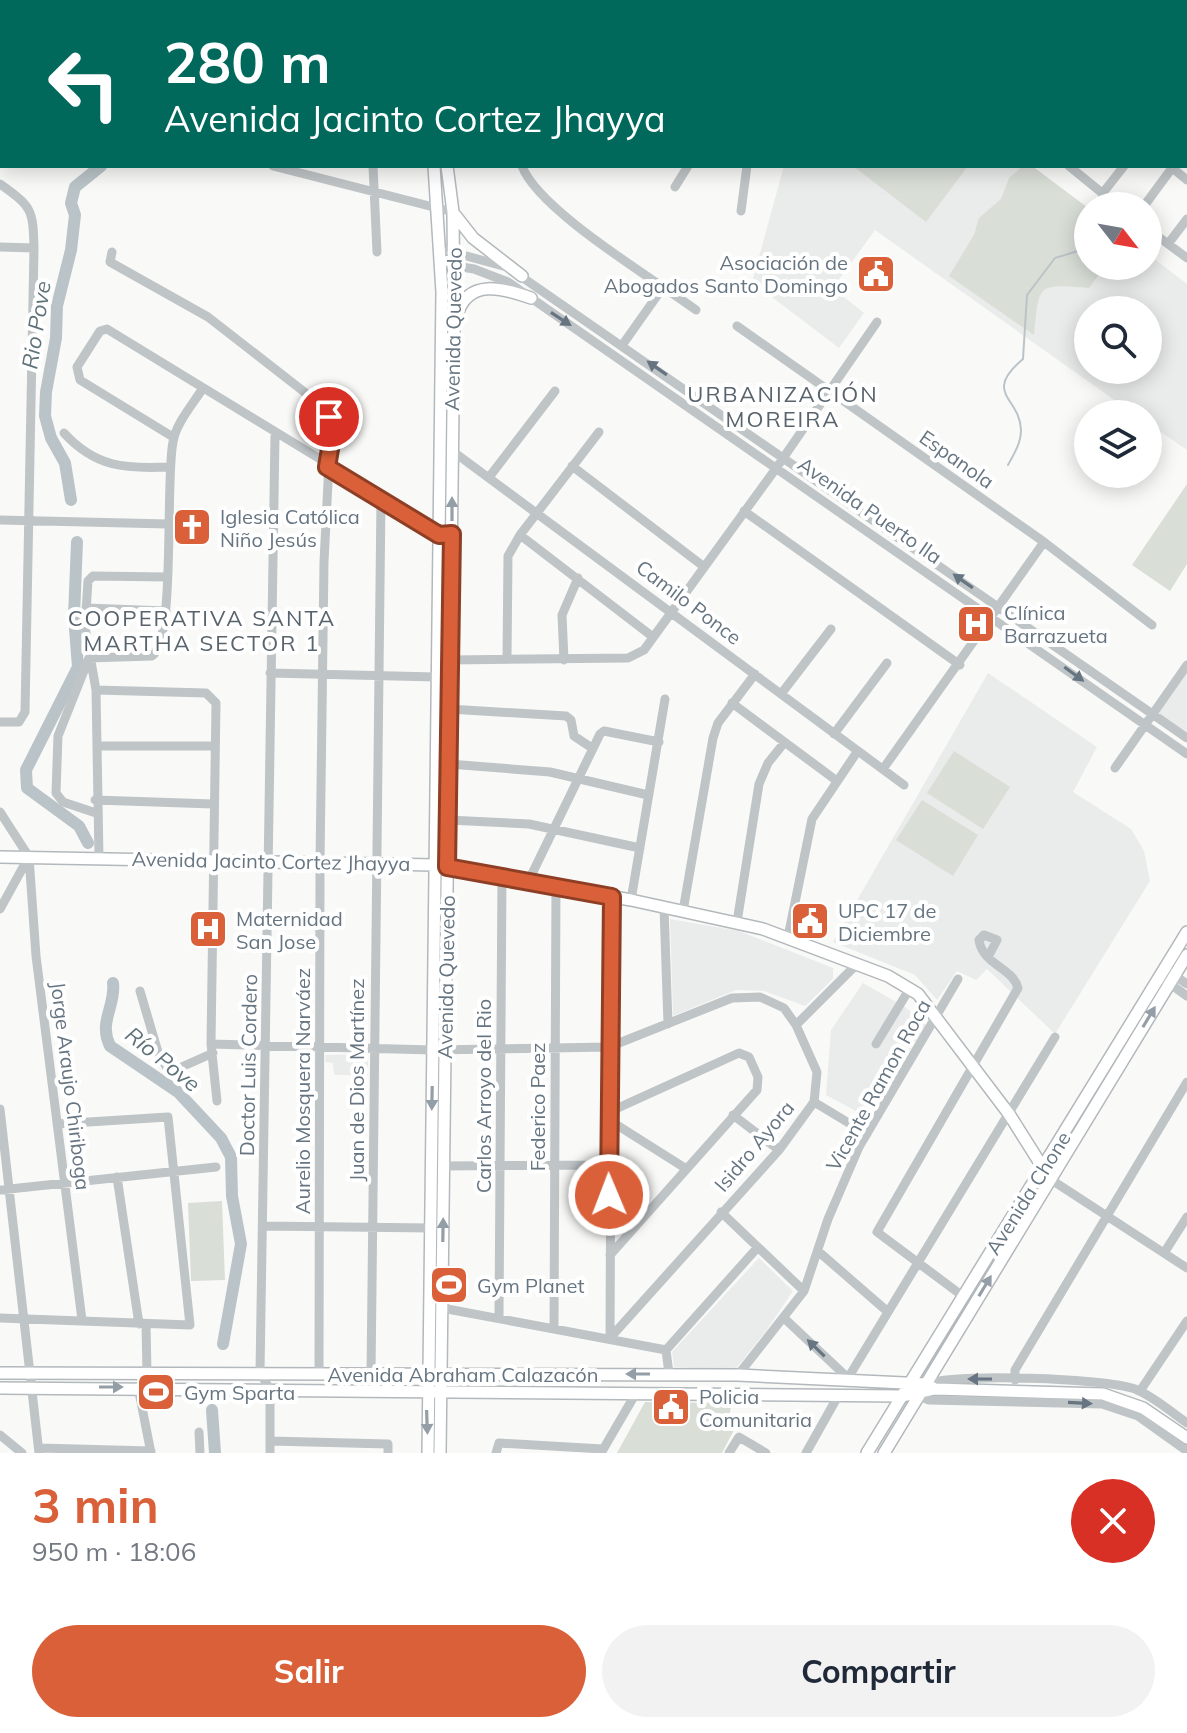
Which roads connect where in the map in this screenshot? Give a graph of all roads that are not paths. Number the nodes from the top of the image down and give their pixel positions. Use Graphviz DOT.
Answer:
graph roads {
  1 [pos="291,168"];
  2 [pos="373,168"];
  3 [pos="434,168"];
  4 [pos="447,168"];
  5 [pos="523,168"];
  6 [pos="687,168"];
  7 [pos="747,168"];
  8 [pos="1071,168"];
  9 [pos="1122,168"];
  10 [pos="1170,168"];
  11 [pos="317,171"];
  12 [pos="0,184"];
  13 [pos="675,187"];
  14 [pos="372,190"];
  15 [pos="1100,192"];
  16 [pos="1104,192"];
  17 [pos="1154,192"];
  18 [pos="439,207"];
  19 [pos="741,211"];
  20 [pos="453,212"];
  21 [pos="1187,219"];
  22 [pos="1162,240"];
  23 [pos="1168,244"];
  24 [pos="0,247"];
  25 [pos="34,248"];
  26 [pos="447,251"];
  27 [pos="112,252"];
  28 [pos="377,252"];
  29 [pos="1187,258"];
  30 [pos="447,265"];
  31 [pos="522,276"];
  32 [pos="664,286"];
  33 [pos="531,298"];
  34 [pos="696,310"];
  35 [pos="877,322"];
  36 [pos="737,326"];
  37 [pos="454,327"];
  38 [pos="623,344"];
  39 [pos="203,388"];
  40 [pos="555,391"];
  41 [pos="829,391"];
  42 [pos="599,432"];
  43 [pos="64,433"];
  44 [pos="275,435"];
  45 [pos="173,437"];
  46 [pos="451,450"];
  47 [pos="784,455"];
  48 [pos="572,466"];
  49 [pos="168,467"];
  50 [pos="327,467"];
  51 [pos="777,467"];
  52 [pos="490,476"];
  53 [pos="381,499"];
  54 [pos="537,511"];
  55 [pos="744,511"];
  56 [pos="0,520"];
  57 [pos="29,520"];
  58 [pos="168,524"];
  59 [pos="445,534"];
  60 [pos="520,535"];
  61 [pos="1044,542"];
  62 [pos="703,566"];
  63 [pos="167,577"];
  64 [pos="578,578"];
  65 [pos="1000,607"];
  66 [pos="86,608"];
  67 [pos="166,611"];
  68 [pos="673,612"];
  69 [pos="992,616"];
  70 [pos="1152,625"];
  71 [pos="831,629"];
  72 [pos="653,637"];
  73 [pos="89,658"];
  74 [pos="507,658"];
  75 [pos="451,660"];
  76 [pos="564,660"];
  77 [pos="887,663"];
  78 [pos="960,665"];
  79 [pos="1187,665"];
  80 [pos="270,673"];
  81 [pos="755,674"];
  82 [pos="325,676"];
  83 [pos="379,676"];
  84 [pos="436,677"];
  85 [pos="96,690"];
  86 [pos="781,694"];
  87 [pos="665,699"];
  88 [pos="732,703"];
  89 [pos="449,709"];
  90 [pos="1154,715"];
  91 [pos="0,722"];
  92 [pos="1147,726"];
  93 [pos="834,734"];
  94 [pos="1187,738"];
  95 [pos="659,742"];
  96 [pos="784,743"];
  97 [pos="97,746"];
  98 [pos="214,746"];
  99 [pos="592,748"];
  100 [pos="857,752"];
  101 [pos="1187,754"];
  102 [pos="449,764"];
  103 [pos="1115,768"];
  104 [pos="883,769"];
  105 [pos="577,778"];
  106 [pos="837,781"];
  107 [pos="904,785"];
  108 [pos="648,795"];
  109 [pos="95,800"];
  110 [pos="213,804"];
  111 [pos="0,812"];
  112 [pos="96,813"];
  113 [pos="448,820"];
  114 [pos="552,830"];
  115 [pos="640,848"];
  116 [pos="0,857"];
  117 [pos="29,857"];
  118 [pos="96,858"];
  119 [pos="212,859"];
  120 [pos="268,862"];
  121 [pos="320,863"];
  122 [pos="376,863"];
  123 [pos="441,866"];
  124 [pos="502,875"];
  125 [pos="529,880"];
  126 [pos="556,886"];
  127 [pos="612,897"];
  128 [pos="631,900"];
  129 [pos="664,907"];
  130 [pos="0,909"];
  131 [pos="683,911"];
  132 [pos="737,922"];
  133 [pos="1187,932"];
  134 [pos="788,937"];
  135 [pos="1187,955"];
  136 [pos="988,957"];
  137 [pos="857,964"];
  138 [pos="1167,976"];
  139 [pos="958,979"];
  140 [pos="1187,984"];
  141 [pos="910,988"];
  142 [pos="140,991"];
  143 [pos="1187,996"];
  144 [pos="938,1016"];
  145 [pos="668,1024"];
  146 [pos="796,1025"];
  147 [pos="1055,1037"];
  148 [pos="266,1044"];
  149 [pos="876,1044"];
  150 [pos="320,1047"];
  151 [pos="374,1047"];
  152 [pos="609,1047"];
  153 [pos="212,1048"];
  154 [pos="439,1049"];
  155 [pos="500,1049"];
  156 [pos="554,1049"];
  157 [pos="973,1064"];
  158 [pos="1187,1082"];
  159 [pos="217,1101"];
  160 [pos="814,1102"];
  161 [pos="0,1109"];
  162 [pos="1009,1114"];
  163 [pos="733,1115"];
  164 [pos="609,1116"];
  165 [pos="57,1124"];
  166 [pos="867,1134"];
  167 [pos="779,1150"];
  168 [pos="555,1165"];
  169 [pos="609,1165"];
  170 [pos="444,1166"];
  171 [pos="501,1166"];
  172 [pos="216,1167"];
  173 [pos="685,1168"];
  174 [pos="172,1171"];
  175 [pos="1047,1173"];
  176 [pos="117,1177"];
  177 [pos="65,1181"];
  178 [pos="5,1189"];
  179 [pos="721,1212"];
  180 [pos="1106,1217"];
  181 [pos="1187,1217"];
  182 [pos="263,1226"];
  183 [pos="374,1227"];
  184 [pos="319,1228"];
  185 [pos="430,1228"];
  186 [pos="758,1247"];
  187 [pos="819,1252"];
  188 [pos="1164,1253"];
  189 [pos="610,1255"];
  190 [pos="918,1262"];
  191 [pos="1187,1268"];
  192 [pos="804,1291"];
  193 [pos="964,1297"];
  194 [pos="442,1308"];
  195 [pos="888,1312"];
  196 [pos="499,1317"];
  197 [pos="0,1318"];
  198 [pos="784,1318"];
  199 [pos="24,1319"];
  200 [pos="82,1320"];
  201 [pos="1187,1321"];
  202 [pos="142,1324"];
  203 [pos="554,1328"];
  204 [pos="1184,1334"];
  205 [pos="610,1338"];
  206 [pos="666,1350"];
  207 [pos="260,1372"];
  208 [pos="0,1373"];
  209 [pos="147,1373"];
  210 [pos="319,1373"];
  211 [pos="32,1374"];
  212 [pos="371,1374"];
  213 [pos="669,1374"];
  214 [pos="433,1375"];
  215 [pos="738,1375"];
  216 [pos="848,1378"];
  217 [pos="1015,1380"];
  218 [pos="911,1383"];
  219 [pos="138,1387"];
  220 [pos="930,1387"];
  221 [pos="0,1388"];
  222 [pos="33,1388"];
  223 [pos="270,1390"];
  224 [pos="433,1390"];
  225 [pos="1140,1391"];
  226 [pos="636,1393"];
  227 [pos="838,1396"];
  228 [pos="903,1396"];
  229 [pos="919,1396"];
  230 [pos="1187,1423"];
  231 [pos="199,1432"];
  232 [pos="0,1435"];
  233 [pos="1187,1438"];
  234 [pos="270,1441"];
  235 [pos="388,1449"];
  236 [pos="39,1450"];
  237 [pos="602,1451"];
  238 [pos="1187,1451"];
  239 [pos="112,1452"];
  240 [pos="151,1452"];
  241 [pos="22,1453"];
  242 [pos="200,1453"];
  243 [pos="270,1453"];
  244 [pos="428,1453"];
  245 [pos="440,1453"];
  246 [pos="496,1453"];
  247 [pos="729,1453"];
  248 [pos="766,1453"];
  249 [pos="806,1453"];
  250 [pos="867,1453"];
  251 [pos="884,1453"];
  1 -- 11 [label="street"];
  2 -- 14 [label="street"];
  3 -- 18 [label="main road, Avenida Quevedo"];
  4 -- 20 [label="main road, Avenida Quevedo"];
  5 -- 32 [label="street"];
  6 -- 13 [label="street"];
  7 -- 19 [label="street"];
  8 -- 15 [label="street"];
  9 -- 16 [label="street"];
  10 -- 17 [label="street"];
  11 -- 14 [label="street"];
  12 -- 25 [label="street"];
  14 -- 18 [label="street"];
  14 -- 28 [label="street"];
  18 -- 20 [label="street"];
  18 -- 26 [label="main road, Avenida Quevedo"];
  20 -- 26 [label="main road, Avenida Quevedo"];
  20 -- 31 [label="main road"];
  21 -- 23 [label="street"];
  22 -- 23 [label="street"];
  23 -- 29 [label="street"];
  24 -- 25 [label="street"];
  25 -- 57 [label="street"];
  26 -- 30 [label="main road, Avenida Quevedo"];
  26 -- 31 [label="street, Avenida Puerto Ila"];
  27 -- 50 [label="street, Aurelio Mosquera Narváez"];
  30 -- 33 [label="street, Avenida Puerto Ila"];
  30 -- 37 [label="main road, Avenida Quevedo"];
  30 -- 59 [label="main road, Avenida Quevedo"];
  31 -- 38 [label="street, Avenida Puerto Ila"];
  32 -- 34 [label="street"];
  32 -- 38 [label="street"];
  33 -- 37 [label="main road"];
  33 -- 51 [label="street, Avenida Puerto Ila, one-way"];
  35 -- 41 [label="street"];
  36 -- 41 [label="street, Espanola"];
  37 -- 46 [label="main road, Avenida Quevedo"];
  47 -- 38 [label="street, Avenida Puerto Ila, one-way"];
  39 -- 44 [label="street"];
  39 -- 45 [label="street"];
  39 -- 45 [label="street"];
  40 -- 52 [label="street"];
  41 -- 47 [label="street"];
  41 -- 61 [label="street, Espanola"];
  42 -- 48 [label="street"];
  43 -- 49 [label="street"];
  44 -- 50 [label="street"];
  44 -- 80 [label="street, Doctor Luis Cordero"];
  45 -- 49 [label="street"];
  46 -- 52 [label="street, Camilo Ponce"];
  59 -- 46 [label="main road, Avenida Quevedo, one-way"];
  47 -- 51 [label="street"];
  65 -- 47 [label="street, Avenida Puerto Ila, one-way"];
  48 -- 54 [label="street"];
  48 -- 62 [label="street"];
  49 -- 58 [label="street"];
  50 -- 53 [label="street"];
  50 -- 82 [label="street, Aurelio Mosquera Narváez"];
  51 -- 55 [label="street"];
  51 -- 69 [label="street, Avenida Puerto Ila"];
  52 -- 54 [label="street, Camilo Ponce"];
  53 -- 59 [label="street"];
  53 -- 83 [label="street, Juan de Dios Martínez"];
  54 -- 60 [label="street"];
  54 -- 68 [label="street, Camilo Ponce"];
  55 -- 62 [label="street"];
  55 -- 78 [label="street"];
  56 -- 57 [label="street"];
  57 -- 58 [label="street"];
  57 -- 91 [label="street"];
  58 -- 63 [label="street"];
  59 -- 75 [label="main road, Avenida Quevedo"];
  59 -- 84 [label="main road, Avenida Quevedo"];
  60 -- 64 [label="street"];
  60 -- 74 [label="street"];
  61 -- 65 [label="street"];
  61 -- 70 [label="street, Espanola"];
  62 -- 68 [label="street"];
  63 -- 66 [label="street"];
  63 -- 67 [label="street"];
  64 -- 72 [label="street"];
  64 -- 76 [label="street"];
  65 -- 69 [label="street"];
  65 -- 90 [label="street, Avenida Puerto Ila"];
  66 -- 67 [label="street"];
  66 -- 73 [label="street"];
  67 -- 73 [label="street"];
  68 -- 72 [label="street"];
  68 -- 81 [label="street, Camilo Ponce"];
  69 -- 78 [label="street"];
  69 -- 92 [label="street, Avenida Puerto Ila, one-way"];
  71 -- 86 [label="street"];
  72 -- 76 [label="street"];
  73 -- 85 [label="street"];
  73 -- 112 [label="street"];
  74 -- 75 [label="street"];
  74 -- 76 [label="street"];
  75 -- 89 [label="main road, Avenida Quevedo"];
  77 -- 93 [label="street"];
  78 -- 104 [label="street"];
  79 -- 90 [label="street"];
  80 -- 82 [label="street"];
  80 -- 120 [label="street, Doctor Luis Cordero"];
  81 -- 86 [label="street, Camilo Ponce"];
  81 -- 88 [label="street"];
  82 -- 83 [label="street"];
  82 -- 121 [label="street, Aurelio Mosquera Narváez"];
  83 -- 84 [label="street"];
  83 -- 122 [label="street, Juan de Dios Martínez"];
  84 -- 123 [label="main road, Avenida Quevedo"];
  85 -- 97 [label="street"];
  85 -- 98 [label="street"];
  86 -- 93 [label="street, Camilo Ponce"];
  87 -- 95 [label="street"];
  88 -- 96 [label="street"];
  88 -- 131 [label="street"];
  89 -- 99 [label="street"];
  89 -- 102 [label="main road, Avenida Quevedo"];
  90 -- 92 [label="street"];
  90 -- 94 [label="street, Avenida Puerto Ila"];
  92 -- 101 [label="street, Avenida Puerto Ila"];
  92 -- 103 [label="street"];
  93 -- 100 [label="street, Camilo Ponce"];
  95 -- 99 [label="street"];
  95 -- 108 [label="street"];
  96 -- 106 [label="street"];
  96 -- 132 [label="street"];
  97 -- 98 [label="street"];
  97 -- 109 [label="street"];
  98 -- 110 [label="street"];
  99 -- 105 [label="street"];
  100 -- 104 [label="street, Camilo Ponce"];
  100 -- 106 [label="street"];
  102 -- 105 [label="street"];
  102 -- 113 [label="main road, Avenida Quevedo"];
  104 -- 107 [label="street, Camilo Ponce"];
  105 -- 108 [label="street"];
  105 -- 114 [label="street"];
  106 -- 134 [label="street"];
  108 -- 115 [label="street"];
  109 -- 110 [label="street"];
  109 -- 112 [label="street"];
  110 -- 119 [label="street"];
  111 -- 117 [label="street"];
  112 -- 118 [label="street"];
  113 -- 114 [label="street"];
  113 -- 123 [label="main road, Avenida Quevedo"];
  114 -- 115 [label="street"];
  114 -- 125 [label="street"];
  115 -- 128 [label="street"];
  116 -- 117 [label="main road, Avenida Jacinto Cortez Jhayya"];
  117 -- 118 [label="main road, Avenida Jacinto Cortez Jhayya"];
  117 -- 130 [label="street"];
  117 -- 165 [label="street, Jorge Araujo Chiriboga"];
  118 -- 119 [label="main road, Avenida Jacinto Cortez Jhayya"];
  119 -- 120 [label="main road, Avenida Jacinto Cortez Jhayya"];
  119 -- 153 [label="street"];
  120 -- 121 [label="main road, Avenida Jacinto Cortez Jhayya"];
  120 -- 148 [label="street, Doctor Luis Cordero"];
  121 -- 122 [label="main road, Avenida Jacinto Cortez Jhayya"];
  121 -- 150 [label="street, Aurelio Mosquera Narváez"];
  122 -- 123 [label="main road, Avenida Jacinto Cortez Jhayya"];
  122 -- 151 [label="street, Juan de Dios Martínez"];
  123 -- 124 [label="main road, Avenida Jacinto Cortez Jhayya"];
  123 -- 154 [label="main road, Avenida Quevedo"];
  124 -- 125 [label="main road, Avenida Jacinto Cortez Jhayya"];
  124 -- 155 [label="street, Carlos Arroyo del Rio"];
  125 -- 126 [label="main road, Avenida Jacinto Cortez Jhayya"];
  126 -- 127 [label="main road, Avenida Jacinto Cortez Jhayya"];
  126 -- 156 [label="street, Federico Paez"];
  127 -- 128 [label="main road, Avenida Jacinto Cortez Jhayya"];
  127 -- 152 [label="street"];
  128 -- 129 [label="main road, Avenida Jacinto Cortez Jhayya"];
  129 -- 131 [label="main road, Avenida Jacinto Cortez Jhayya"];
  129 -- 145 [label="street"];
  131 -- 132 [label="main road, Avenida Jacinto Cortez Jhayya"];
  132 -- 134 [label="main road, Avenida Jacinto Cortez Jhayya"];
  133 -- 138 [label="main road, Avenida Chone"];
  134 -- 137 [label="main road, Avenida Jacinto Cortez Jhayya"];
  135 -- 138 [label="main road, Avenida Chone"];
  136 -- 157 [label="street"];
  137 -- 141 [label="main road, Avenida Jacinto Cortez Jhayya"];
  137 -- 146 [label="street"];
  138 -- 140 [label="street"];
  138 -- 143 [label="street"];
  138 -- 175 [label="main road, Avenida Chone"];
  139 -- 144 [label="street, Vicente Ramon Roca"];
  141 -- 144 [label="main road, Avenida Jacinto Cortez Jhayya"];
  141 -- 149 [label="street"];
  142 -- 153 [label="street"];
  144 -- 157 [label="main road, Avenida Jacinto Cortez Jhayya"];
  144 -- 166 [label="street, Vicente Ramon Roca"];
  145 -- 146 [label="street, Isidro Ayora"];
  145 -- 152 [label="street, Isidro Ayora"];
  146 -- 160 [label="street, Isidro Ayora"];
  147 -- 162 [label="street"];
  148 -- 150 [label="street, Isidro Ayora"];
  148 -- 153 [label="street, Isidro Ayora"];
  148 -- 182 [label="street, Doctor Luis Cordero"];
  150 -- 151 [label="street, Isidro Ayora"];
  150 -- 184 [label="street, Aurelio Mosquera Narváez"];
  151 -- 154 [label="street, Isidro Ayora"];
  151 -- 183 [label="street, Juan de Dios Martínez"];
  152 -- 156 [label="street, Isidro Ayora"];
  152 -- 164 [label="street"];
  153 -- 159 [label="street"];
  154 -- 155 [label="street, Isidro Ayora"];
  154 -- 170 [label="main road, Avenida Quevedo"];
  154 -- 185 [label="main road, Avenida Quevedo, one-way"];
  155 -- 156 [label="street, Isidro Ayora"];
  155 -- 171 [label="street, Carlos Arroyo del Rio"];
  156 -- 168 [label="street, Federico Paez"];
  157 -- 162 [label="main road, Avenida Jacinto Cortez Jhayya"];
  157 -- 190 [label="street"];
  158 -- 180 [label="street"];
  160 -- 166 [label="street"];
  160 -- 167 [label="street, Isidro Ayora"];
  161 -- 178 [label="street"];
  162 -- 175 [label="main road, Avenida Jacinto Cortez Jhayya"];
  162 -- 190 [label="street"];
  163 -- 164 [label="street"];
  163 -- 167 [label="street"];
  163 -- 173 [label="street"];
  164 -- 169 [label="street"];
  164 -- 173 [label="street"];
  165 -- 174 [label="street"];
  165 -- 177 [label="street, Jorge Araujo Chiriboga"];
  166 -- 187 [label="street, Vicente Ramon Roca"];
  167 -- 179 [label="street, Isidro Ayora"];
  168 -- 169 [label="street"];
  168 -- 171 [label="street"];
  168 -- 203 [label="street, Federico Paez"];
  169 -- 189 [label="street"];
  170 -- 171 [label="street"];
  194 -- 170 [label="main road, Avenida Quevedo, one-way"];
  171 -- 196 [label="street, Carlos Arroyo del Rio"];
  172 -- 174 [label="street"];
  173 -- 189 [label="street"];
  174 -- 176 [label="street"];
  174 -- 202 [label="street"];
  175 -- 180 [label="street"];
  175 -- 193 [label="main road, Avenida Chone"];
  220 -- 175 [label="main road, Avenida Chone, one-way"];
  176 -- 177 [label="street"];
  176 -- 202 [label="street"];
  177 -- 178 [label="street"];
  177 -- 200 [label="street, Jorge Araujo Chiriboga"];
  178 -- 199 [label="street"];
  179 -- 186 [label="street"];
  179 -- 205 [label="street, Isidro Ayora"];
  180 -- 188 [label="street"];
  180 -- 217 [label="street"];
  181 -- 188 [label="street"];
  182 -- 184 [label="street"];
  182 -- 207 [label="street, Doctor Luis Cordero"];
  183 -- 184 [label="street"];
  183 -- 185 [label="street"];
  183 -- 212 [label="street, Juan de Dios Martínez"];
  184 -- 210 [label="street, Aurelio Mosquera Narváez"];
  185 -- 214 [label="main road, Avenida Quevedo"];
  186 -- 192 [label="street"];
  186 -- 206 [label="street"];
  187 -- 192 [label="street, Vicente Ramon Roca"];
  187 -- 195 [label="street"];
  188 -- 191 [label="street"];
  189 -- 205 [label="street"];
  190 -- 193 [label="street"];
  190 -- 195 [label="street"];
  192 -- 198 [label="street, Vicente Ramon Roca"];
  193 -- 218 [label="main road, Avenida Chone"];
  194 -- 196 [label="street"];
  194 -- 214 [label="main road, Avenida Quevedo"];
  195 -- 216 [label="street"];
  196 -- 203 [label="street"];
  197 -- 199 [label="street"];
  198 -- 215 [label="street, Vicente Ramon Roca"];
  216 -- 198 [label="street, one-way"];
  199 -- 200 [label="street"];
  199 -- 211 [label="street"];
  200 -- 202 [label="street"];
  201 -- 204 [label="street"];
  202 -- 209 [label="street"];
  203 -- 205 [label="street"];
  204 -- 225 [label="street"];
  205 -- 206 [label="street"];
  206 -- 213 [label="street"];
  207 -- 209 [label="main road, Avenida Abraham Calazacón"];
  207 -- 210 [label="main road, Avenida Abraham Calazacón"];
  207 -- 223 [label="street"];
  208 -- 211 [label="main road, Avenida Abraham Calazacón"];
  209 -- 211 [label="main road, Avenida Abraham Calazacón"];
  210 -- 212 [label="main road, Avenida Abraham Calazacón"];
  211 -- 222 [label="street"];
  212 -- 214 [label="main road, Avenida Abraham Calazacón"];
  213 -- 214 [label="main road, Avenida Abraham Calazacón, one-way"];
  213 -- 215 [label="main road, Avenida Abraham Calazacón"];
  214 -- 224 [label="main road, Avenida Quevedo"];
  215 -- 216 [label="main road, Avenida Abraham Calazacón"];
  216 -- 218 [label="main road, Avenida Abraham Calazacón"];
  217 -- 220 [label="street, Avenida Abraham Calazacón, one-way"];
  217 -- 225 [label="street, Avenida Abraham Calazacón"];
  218 -- 220 [label="main road, Avenida Abraham Calazacón"];
  218 -- 228 [label="main road, Avenida Chone"];
  222 -- 219 [label="main road, Avenida Abraham Calazacón, one-way"];
  219 -- 223 [label="main road, Avenida Abraham Calazacón"];
  219 -- 240 [label="street"];
  220 -- 229 [label="main road, Avenida Chone"];
  220 -- 233 [label="main road, Avenida Abraham Calazacón"];
  221 -- 222 [label="main road, Avenida Abraham Calazacón"];
  222 -- 236 [label="street"];
  223 -- 224 [label="main road, Avenida Abraham Calazacón"];
  223 -- 234 [label="street"];
  224 -- 226 [label="main road, Avenida Abraham Calazacón"];
  224 -- 244 [label="main road, Avenida Quevedo, one-way"];
  224 -- 245 [label="main road, Avenida Quevedo"];
  225 -- 230 [label="street, Avenida Abraham Calazacón"];
  226 -- 227 [label="main road, Avenida Abraham Calazacón"];
  226 -- 237 [label="street"];
  227 -- 228 [label="main road, Avenida Abraham Calazacón"];
  227 -- 249 [label="street"];
  228 -- 229 [label="main road, Avenida Abraham Calazacón"];
  228 -- 250 [label="main road, Avenida Chone"];
  229 -- 238 [label="street, Avenida Abraham Calazacón, one-way"];
  229 -- 251 [label="main road, Avenida Chone"];
  231 -- 242 [label="street"];
  232 -- 241 [label="street"];
  234 -- 235 [label="street"];
  234 -- 243 [label="street"];
  236 -- 239 [label="street"];
  237 -- 246 [label="street"];
  239 -- 240 [label="street"];
  247 -- 248 [label="street"];
}
